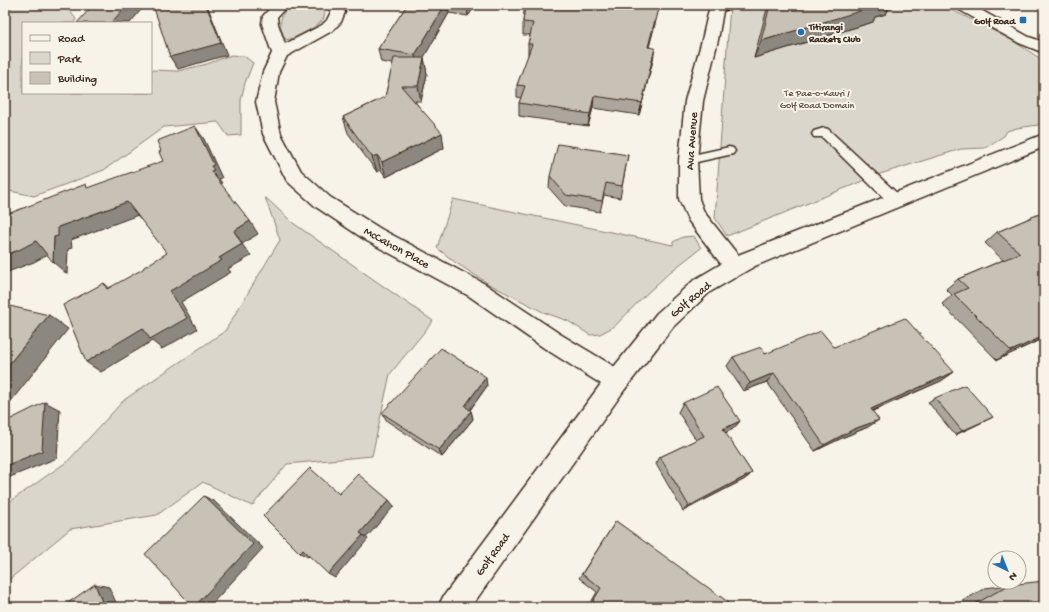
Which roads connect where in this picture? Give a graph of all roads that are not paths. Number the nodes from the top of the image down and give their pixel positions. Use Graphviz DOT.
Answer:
graph roads {
  1 [pos="281,5"];
  2 [pos="333,5"];
  3 [pos="961,5"];
  4 [pos="722,7"];
  5 [pos="1024,40"];
  6 [pos="1044,48"];
  7 [pos="280,54"];
  8 [pos="1044,55"];
  9 [pos="818,134"];
  10 [pos="1044,140"];
  11 [pos="729,151"];
  12 [pos="688,160"];
  13 [pos="895,200"];
  14 [pos="735,266"];
  15 [pos="617,381"];
  16 [pos="453,607"];
  1 -- 7 [label="street"];
  2 -- 7 [label="street"];
  3 -- 5 [label="street"];
  4 -- 12 [label="street, Ava Avenue"];
  5 -- 6 [label="street"];
  5 -- 8 [label="street"];
  7 -- 15 [label="street, McCahon Place"];
  9 -- 13 [label="lane"];
  10 -- 13 [label="street, Golf Road"];
  11 -- 12 [label="lane"];
  12 -- 14 [label="street, Ava Avenue"];
  13 -- 14 [label="street, Golf Road"];
  14 -- 15 [label="street, Golf Road"];
  15 -- 16 [label="street, Golf Road"];
}
